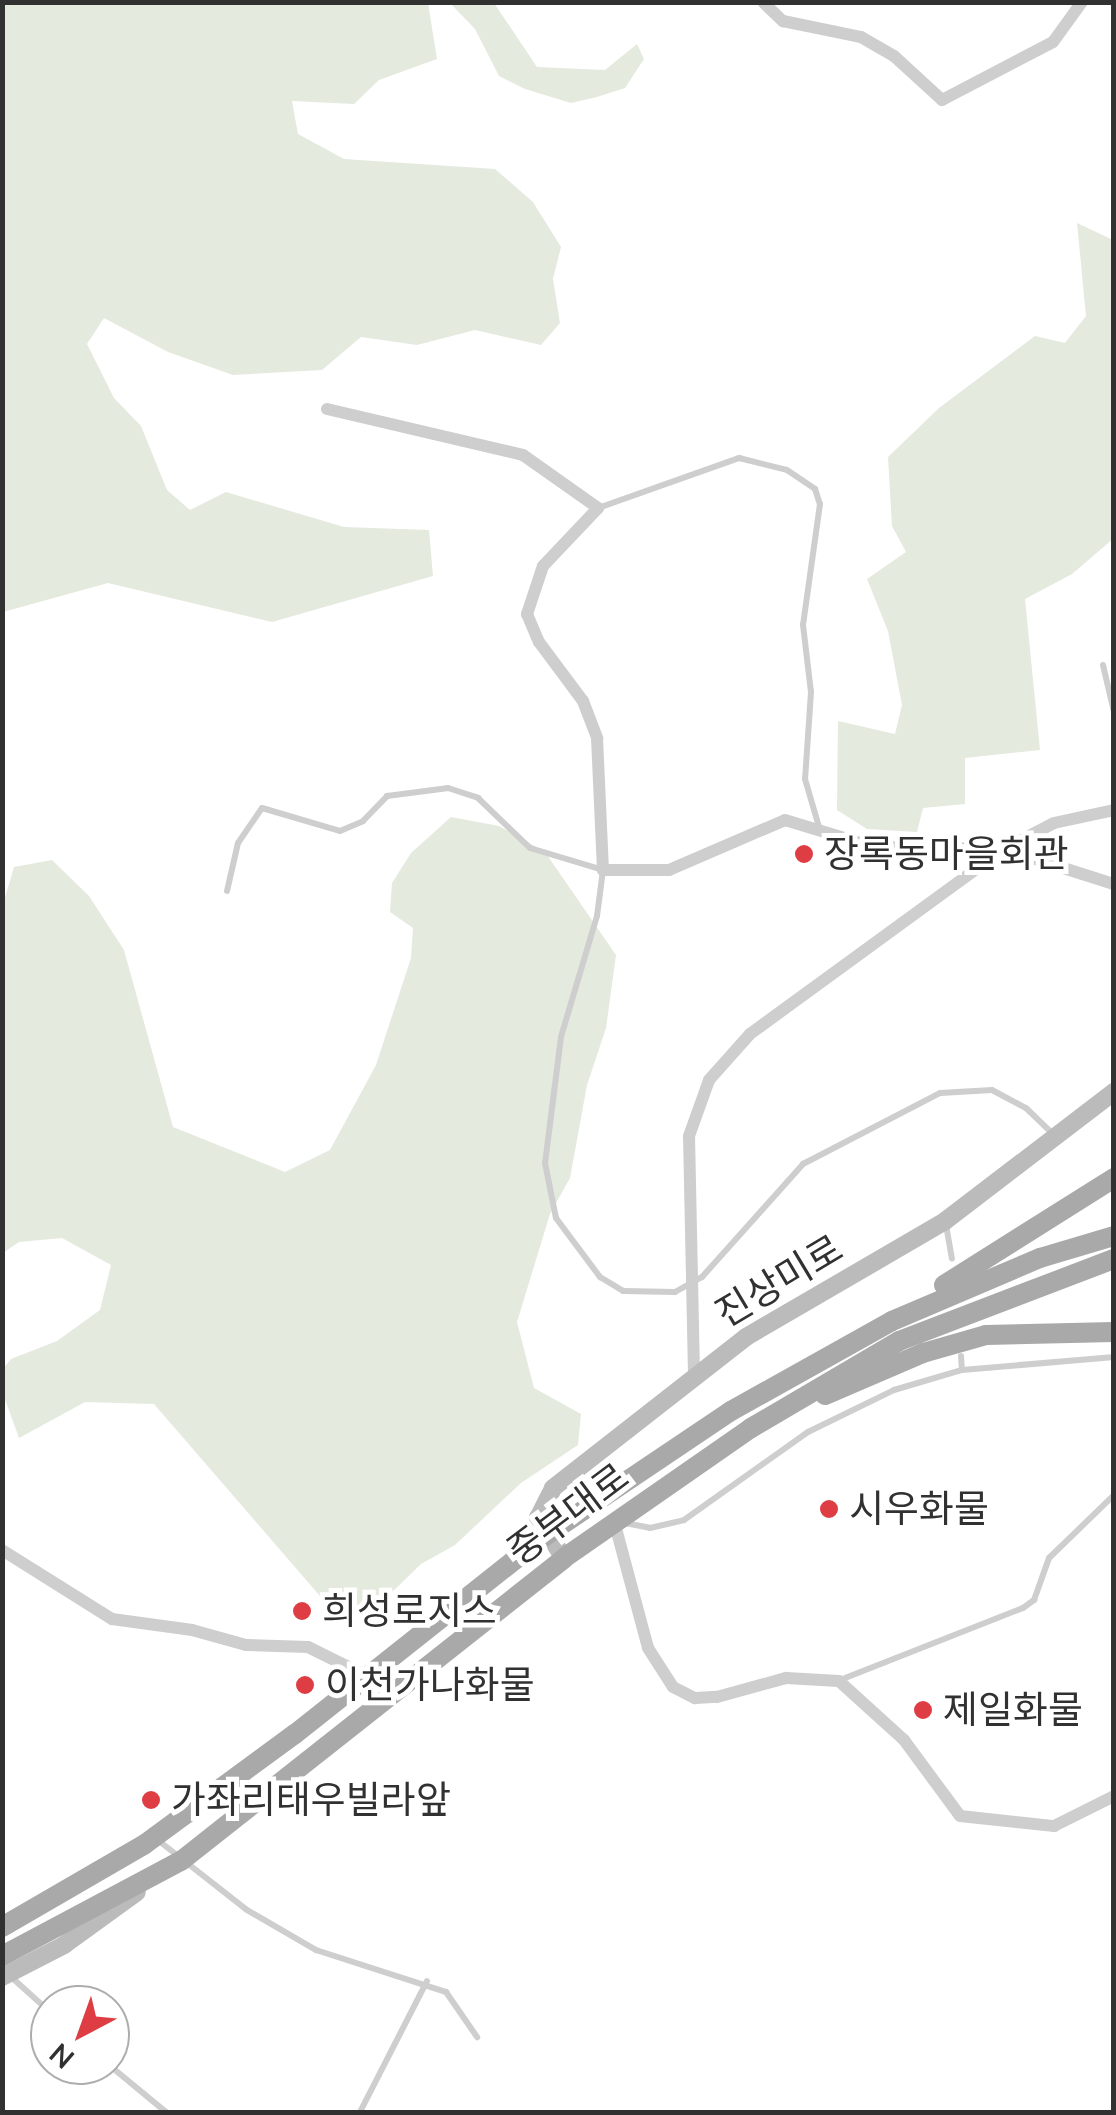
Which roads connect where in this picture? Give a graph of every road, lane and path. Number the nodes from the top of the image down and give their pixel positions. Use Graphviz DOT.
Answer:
graph roads {
  1 [pos="763,2"];
  2 [pos="1082,2"];
  3 [pos="327,409"];
  4 [pos="598,508"];
  5 [pos="1103,665"];
  6 [pos="1114,712"];
  7 [pos="1114,810"];
  8 [pos="819,828"];
  9 [pos="1004,849"];
  10 [pos="603,870"];
  11 [pos="1114,884"];
  12 [pos="227,891"];
  13 [pos="1114,1092"];
  14 [pos="1056,1139"];
  15 [pos="1114,1178"];
  16 [pos="945,1222"];
  17 [pos="1114,1236"];
  18 [pos="952,1258"];
  19 [pos="1114,1260"];
  20 [pos="689,1285"];
  21 [pos="1114,1332"];
  22 [pos="961,1356"];
  23 [pos="1114,1357"];
  24 [pos="808,1364"];
  25 [pos="962,1370"];
  26 [pos="694,1374"];
  27 [pos="751,1428"];
  28 [pos="1114,1495"];
  29 [pos="614,1522"];
  30 [pos="545,1536"];
  31 [pos="2,1550"];
  32 [pos="564,1558"];
  33 [pos="368,1677"];
  34 [pos="839,1680"];
  35 [pos="1114,1796"];
  36 [pos="155,1837"];
  37 [pos="181,1861"];
  38 [pos="2,1927"];
  39 [pos="4,1969"];
  40 [pos="427,1981"];
  41 [pos="30,1993"];
  42 [pos="477,2037"];
  43 [pos="130,2083"];
  44 [pos="166,2112"];
  45 [pos="360,2112"];
  1 -- 2 [label="street"];
  3 -- 4 [label="street"];
  4 -- 8 [label="lane"];
  4 -- 10 [label="street"];
  5 -- 6 [label="lane"];
  7 -- 9 [label="street"];
  8 -- 9 [label="street"];
  8 -- 10 [label="street"];
  9 -- 11 [label="street"];
  9 -- 20 [label="street"];
  10 -- 12 [label="lane"];
  10 -- 20 [label="lane"];
  13 -- 14 [label="street, 진상미로"];
  14 -- 16 [label="street, 진상미로"];
  14 -- 20 [label="lane"];
  15 -- 24 [label="main road"];
  16 -- 18 [label="lane"];
  16 -- 26 [label="street, 진상미로"];
  17 -- 24 [label="main road, 중부대로"];
  19 -- 27 [label="main road, 중부대로"];
  20 -- 26 [label="street"];
  21 -- 27 [label="main road"];
  22 -- 25 [label="lane"];
  23 -- 25 [label="lane"];
  24 -- 30 [label="main road, 중부대로"];
  25 -- 29 [label="lane"];
  26 -- 30 [label="street, 진상미로"];
  27 -- 29 [label="main road, 중부대로"];
  28 -- 34 [label="lane"];
  29 -- 32 [label="main road, 중부대로"];
  29 -- 34 [label="street"];
  30 -- 32 [label="street"];
  30 -- 33 [label="main road, 중부대로"];
  31 -- 33 [label="street"];
  32 -- 37 [label="main road, 중부대로"];
  33 -- 36 [label="main road, 중부대로"];
  34 -- 35 [label="street"];
  36 -- 37 [label="lane"];
  36 -- 38 [label="main road, 중부대로"];
  37 -- 39 [label="main road, 중부대로"];
  37 -- 40 [label="lane"];
  39 -- 41 [label="lane"];
  40 -- 42 [label="lane"];
  40 -- 45 [label="lane"];
  43 -- 44 [label="lane"];
}
